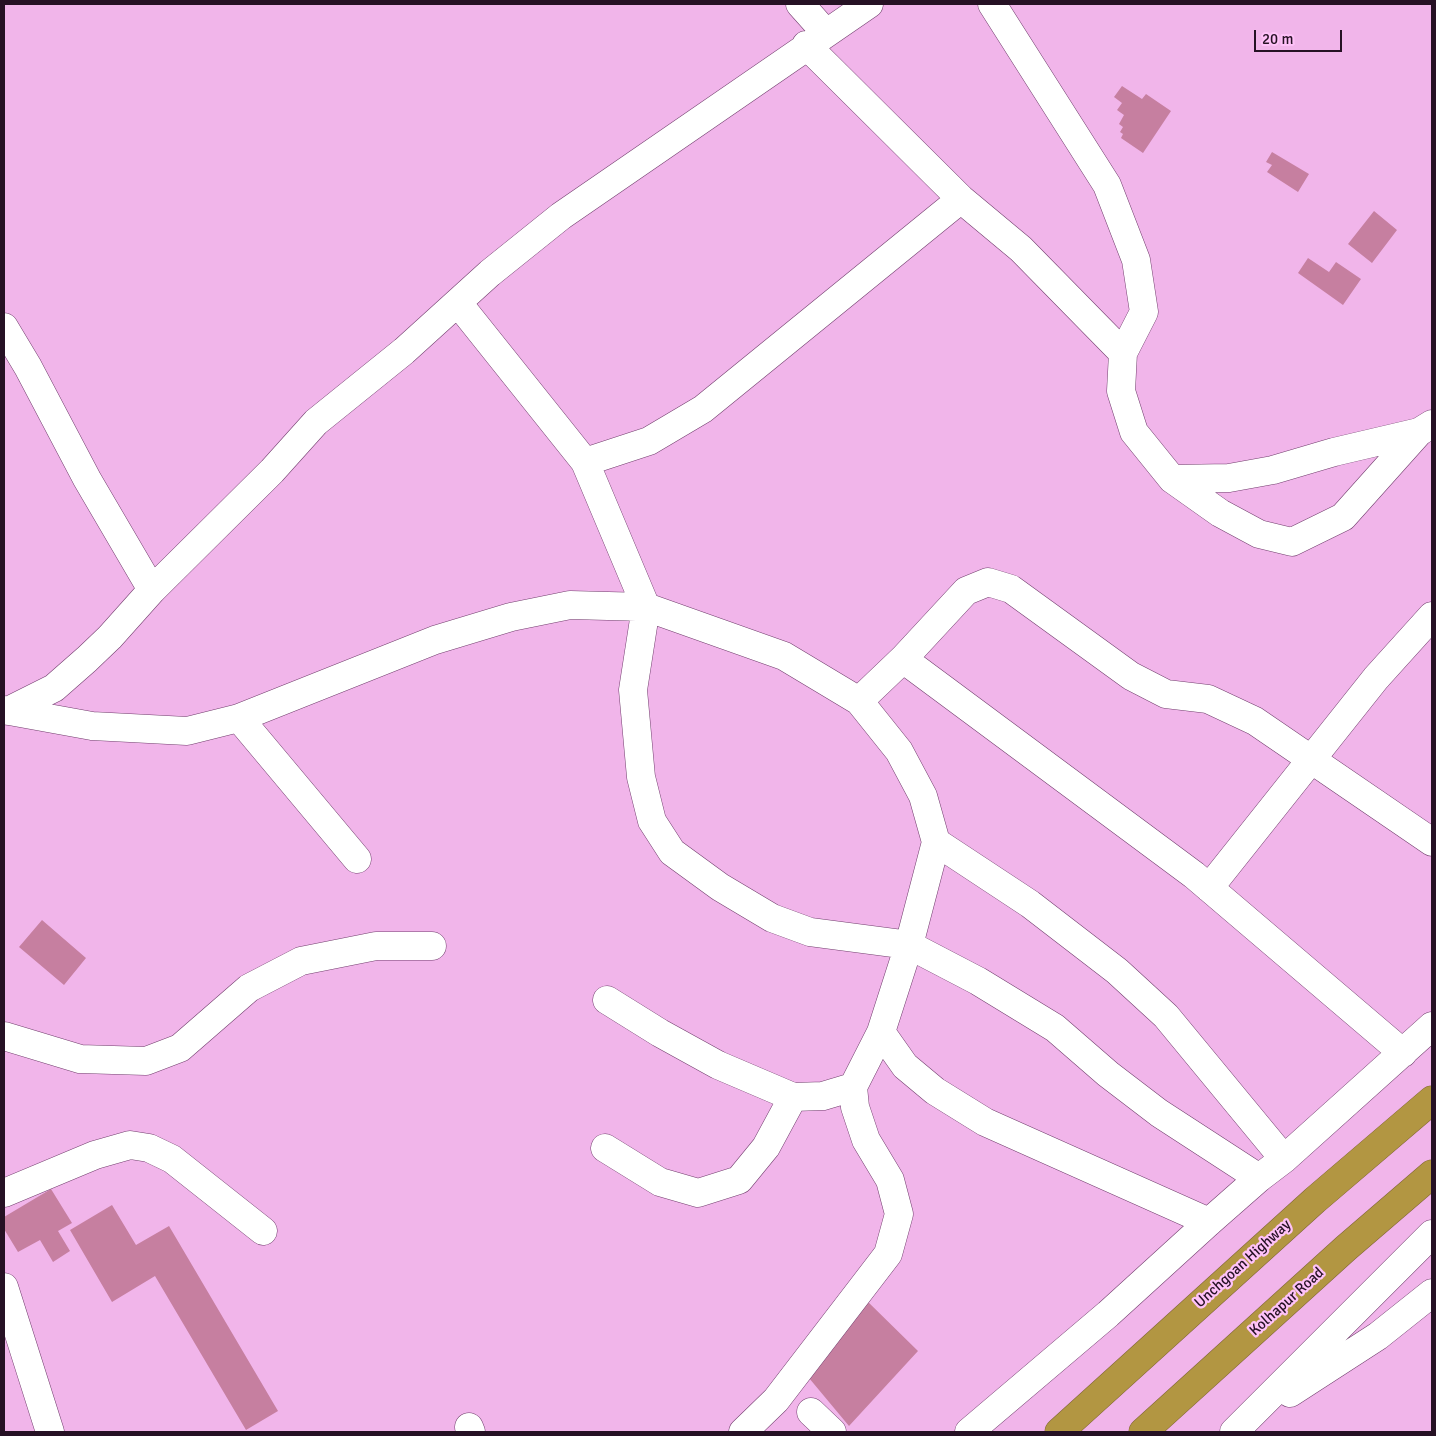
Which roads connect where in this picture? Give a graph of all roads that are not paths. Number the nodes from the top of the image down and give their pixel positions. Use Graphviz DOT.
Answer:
graph roads {
  1 [pos="800,4"];
  2 [pos="869,4"];
  3 [pos="992,4"];
  4 [pos="816,39"];
  5 [pos="961,199"];
  6 [pos="458,303"];
  7 [pos="4,327"];
  8 [pos="1123,352"];
  9 [pos="1425,428"];
  10 [pos="585,462"];
  11 [pos="1172,479"];
  12 [pos="152,590"];
  13 [pos="646,607"];
  14 [pos="1432,616"];
  15 [pos="903,659"];
  16 [pos="860,701"];
  17 [pos="6,711"];
  18 [pos="239,718"];
  19 [pos="1312,759"];
  20 [pos="936,842"];
  21 [pos="1432,842"];
  22 [pos="357,859"];
  23 [pos="1209,888"];
  24 [pos="909,945"];
  25 [pos="432,946"];
  26 [pos="606,1000"];
  27 [pos="1432,1026"];
  28 [pos="881,1032"];
  29 [pos="4,1036"];
  30 [pos="1403,1053"];
  31 [pos="853,1087"];
  32 [pos="793,1097"];
  33 [pos="1432,1100"];
  34 [pos="605,1148"];
  35 [pos="1284,1159"];
  36 [pos="1432,1174"];
  37 [pos="1259,1178"];
  38 [pos="4,1192"];
  39 [pos="1209,1222"];
  40 [pos="263,1231"];
  41 [pos="1432,1234"];
  42 [pos="4,1287"];
  43 [pos="1432,1293"];
  44 [pos="812,1412"];
  45 [pos="1241,1426"];
  46 [pos="50,1432"];
  47 [pos="743,1432"];
  48 [pos="832,1432"];
  49 [pos="969,1432"];
  50 [pos="1059,1432"];
  51 [pos="1143,1432"];
  1 -- 4 [label="street"];
  2 -- 4 [label="street"];
  3 -- 8 [label="street"];
  4 -- 5 [label="street"];
  4 -- 6 [label="street"];
  5 -- 8 [label="street"];
  5 -- 10 [label="street"];
  6 -- 10 [label="street"];
  6 -- 12 [label="street"];
  7 -- 12 [label="street"];
  8 -- 11 [label="street"];
  9 -- 11 [label="street"];
  9 -- 11 [label="street"];
  10 -- 13 [label="street"];
  12 -- 17 [label="street"];
  13 -- 16 [label="street"];
  13 -- 18 [label="street"];
  13 -- 24 [label="street"];
  14 -- 19 [label="street"];
  15 -- 16 [label="street"];
  15 -- 19 [label="street"];
  15 -- 23 [label="street"];
  16 -- 20 [label="street"];
  17 -- 18 [label="street"];
  18 -- 22 [label="street"];
  19 -- 21 [label="street"];
  19 -- 23 [label="street"];
  20 -- 24 [label="street"];
  20 -- 35 [label="street"];
  23 -- 30 [label="street"];
  24 -- 28 [label="street"];
  24 -- 37 [label="street"];
  25 -- 29 [label="street"];
  26 -- 32 [label="street"];
  27 -- 30 [label="street"];
  28 -- 31 [label="street"];
  28 -- 39 [label="street"];
  30 -- 35 [label="street"];
  31 -- 32 [label="street"];
  31 -- 47 [label="street"];
  32 -- 34 [label="street"];
  33 -- 50 [label="highway, Unchgoan Highway"];
  35 -- 37 [label="street"];
  36 -- 51 [label="highway, Kolhapur Road"];
  37 -- 39 [label="street"];
  38 -- 40 [label="street"];
  39 -- 49 [label="street"];
  41 -- 45 [label="street"];
  42 -- 46 [label="street"];
  43 -- 45 [label="street"];
  44 -- 48 [label="street"];
}
